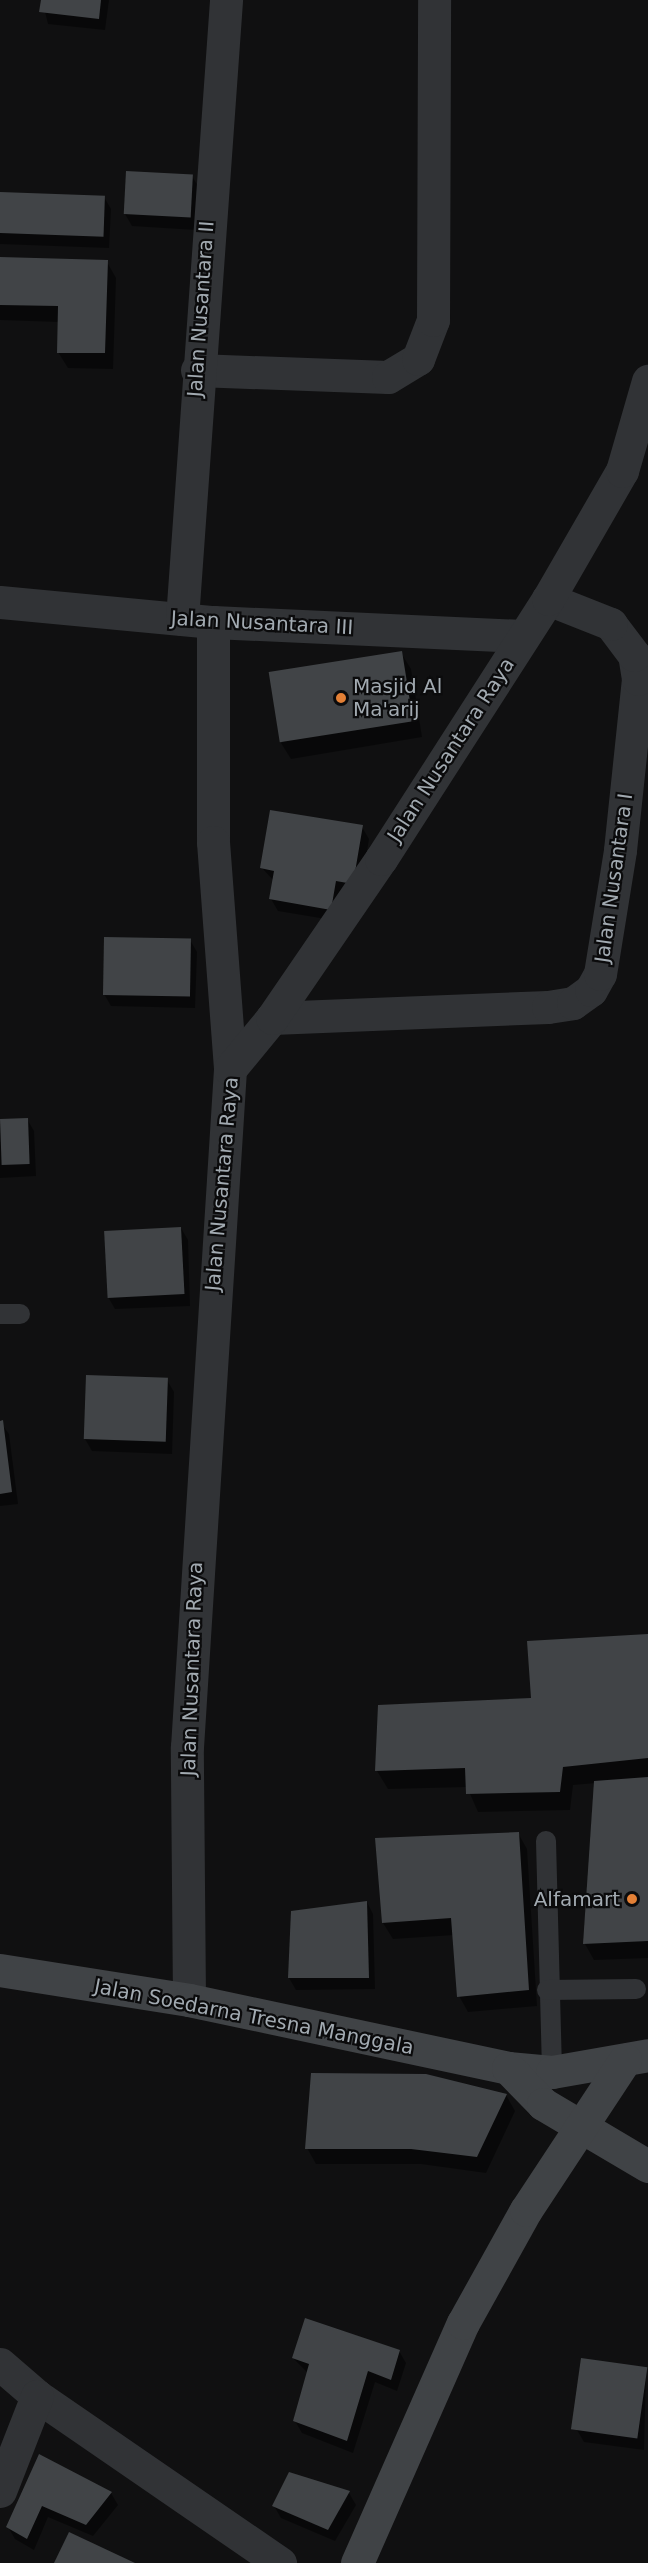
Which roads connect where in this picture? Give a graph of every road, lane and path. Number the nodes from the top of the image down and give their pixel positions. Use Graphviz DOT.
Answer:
graph roads {
  1 [pos="226,0"];
  2 [pos="434,0"];
  3 [pos="197,370"];
  4 [pos="648,381"];
  5 [pos="635,473"];
  6 [pos="548,599"];
  7 [pos="0,602"];
  8 [pos="197,621"];
  9 [pos="524,636"];
  10 [pos="272,1018"];
  11 [pos="230,1069"];
  12 [pos="0,1314"];
  13 [pos="20,1314"];
  14 [pos="546,1841"];
  15 [pos="0,1970"];
  16 [pos="636,1989"];
  17 [pos="547,1990"];
  18 [pos="189,2000"];
  19 [pos="636,2058"];
  20 [pos="508,2068"];
  21 [pos="552,2072"];
  22 [pos="579,2125"];
  23 [pos="648,2166"];
  24 [pos="0,2364"];
  25 [pos="37,2396"];
  26 [pos="0,2491"];
  27 [pos="280,2563"];
  28 [pos="357,2563"];
  1 -- 3 [label="street, Jalan Nusantara II"];
  2 -- 3 [label="street"];
  3 -- 8 [label="street, Jalan Nusantara II"];
  4 -- 5 [label="street, Jalan Nusantara Raya"];
  5 -- 6 [label="street, Jalan Nusantara Raya"];
  6 -- 9 [label="street, Jalan Nusantara Raya"];
  6 -- 10 [label="street, Jalan Nusantara I"];
  7 -- 8 [label="street, Jalan Nusantara III"];
  8 -- 9 [label="street, Jalan Nusantara III"];
  8 -- 11 [label="street, Jalan Nusantara II"];
  9 -- 10 [label="street, Jalan Nusantara Raya"];
  10 -- 11 [label="street, Jalan Nusantara Raya"];
  11 -- 18 [label="street, Jalan Nusantara Raya"];
  12 -- 13 [label="lane"];
  14 -- 17 [label="lane"];
  15 -- 18 [label="main road, Jalan Soedarna Tresna Manggala"];
  16 -- 17 [label="lane"];
  17 -- 21 [label="lane"];
  18 -- 20 [label="main road, Jalan Soedarna Tresna Manggala"];
  19 -- 21 [label="main road, Jalan Soedarna Tresna Manggala"];
  19 -- 22 [label="main road"];
  20 -- 21 [label="main road, Jalan Soedarna Tresna Manggala"];
  20 -- 22 [label="main road"];
  22 -- 23 [label="main road"];
  22 -- 28 [label="main road"];
  24 -- 25 [label="street"];
  25 -- 26 [label="street"];
  25 -- 27 [label="street"];
}
